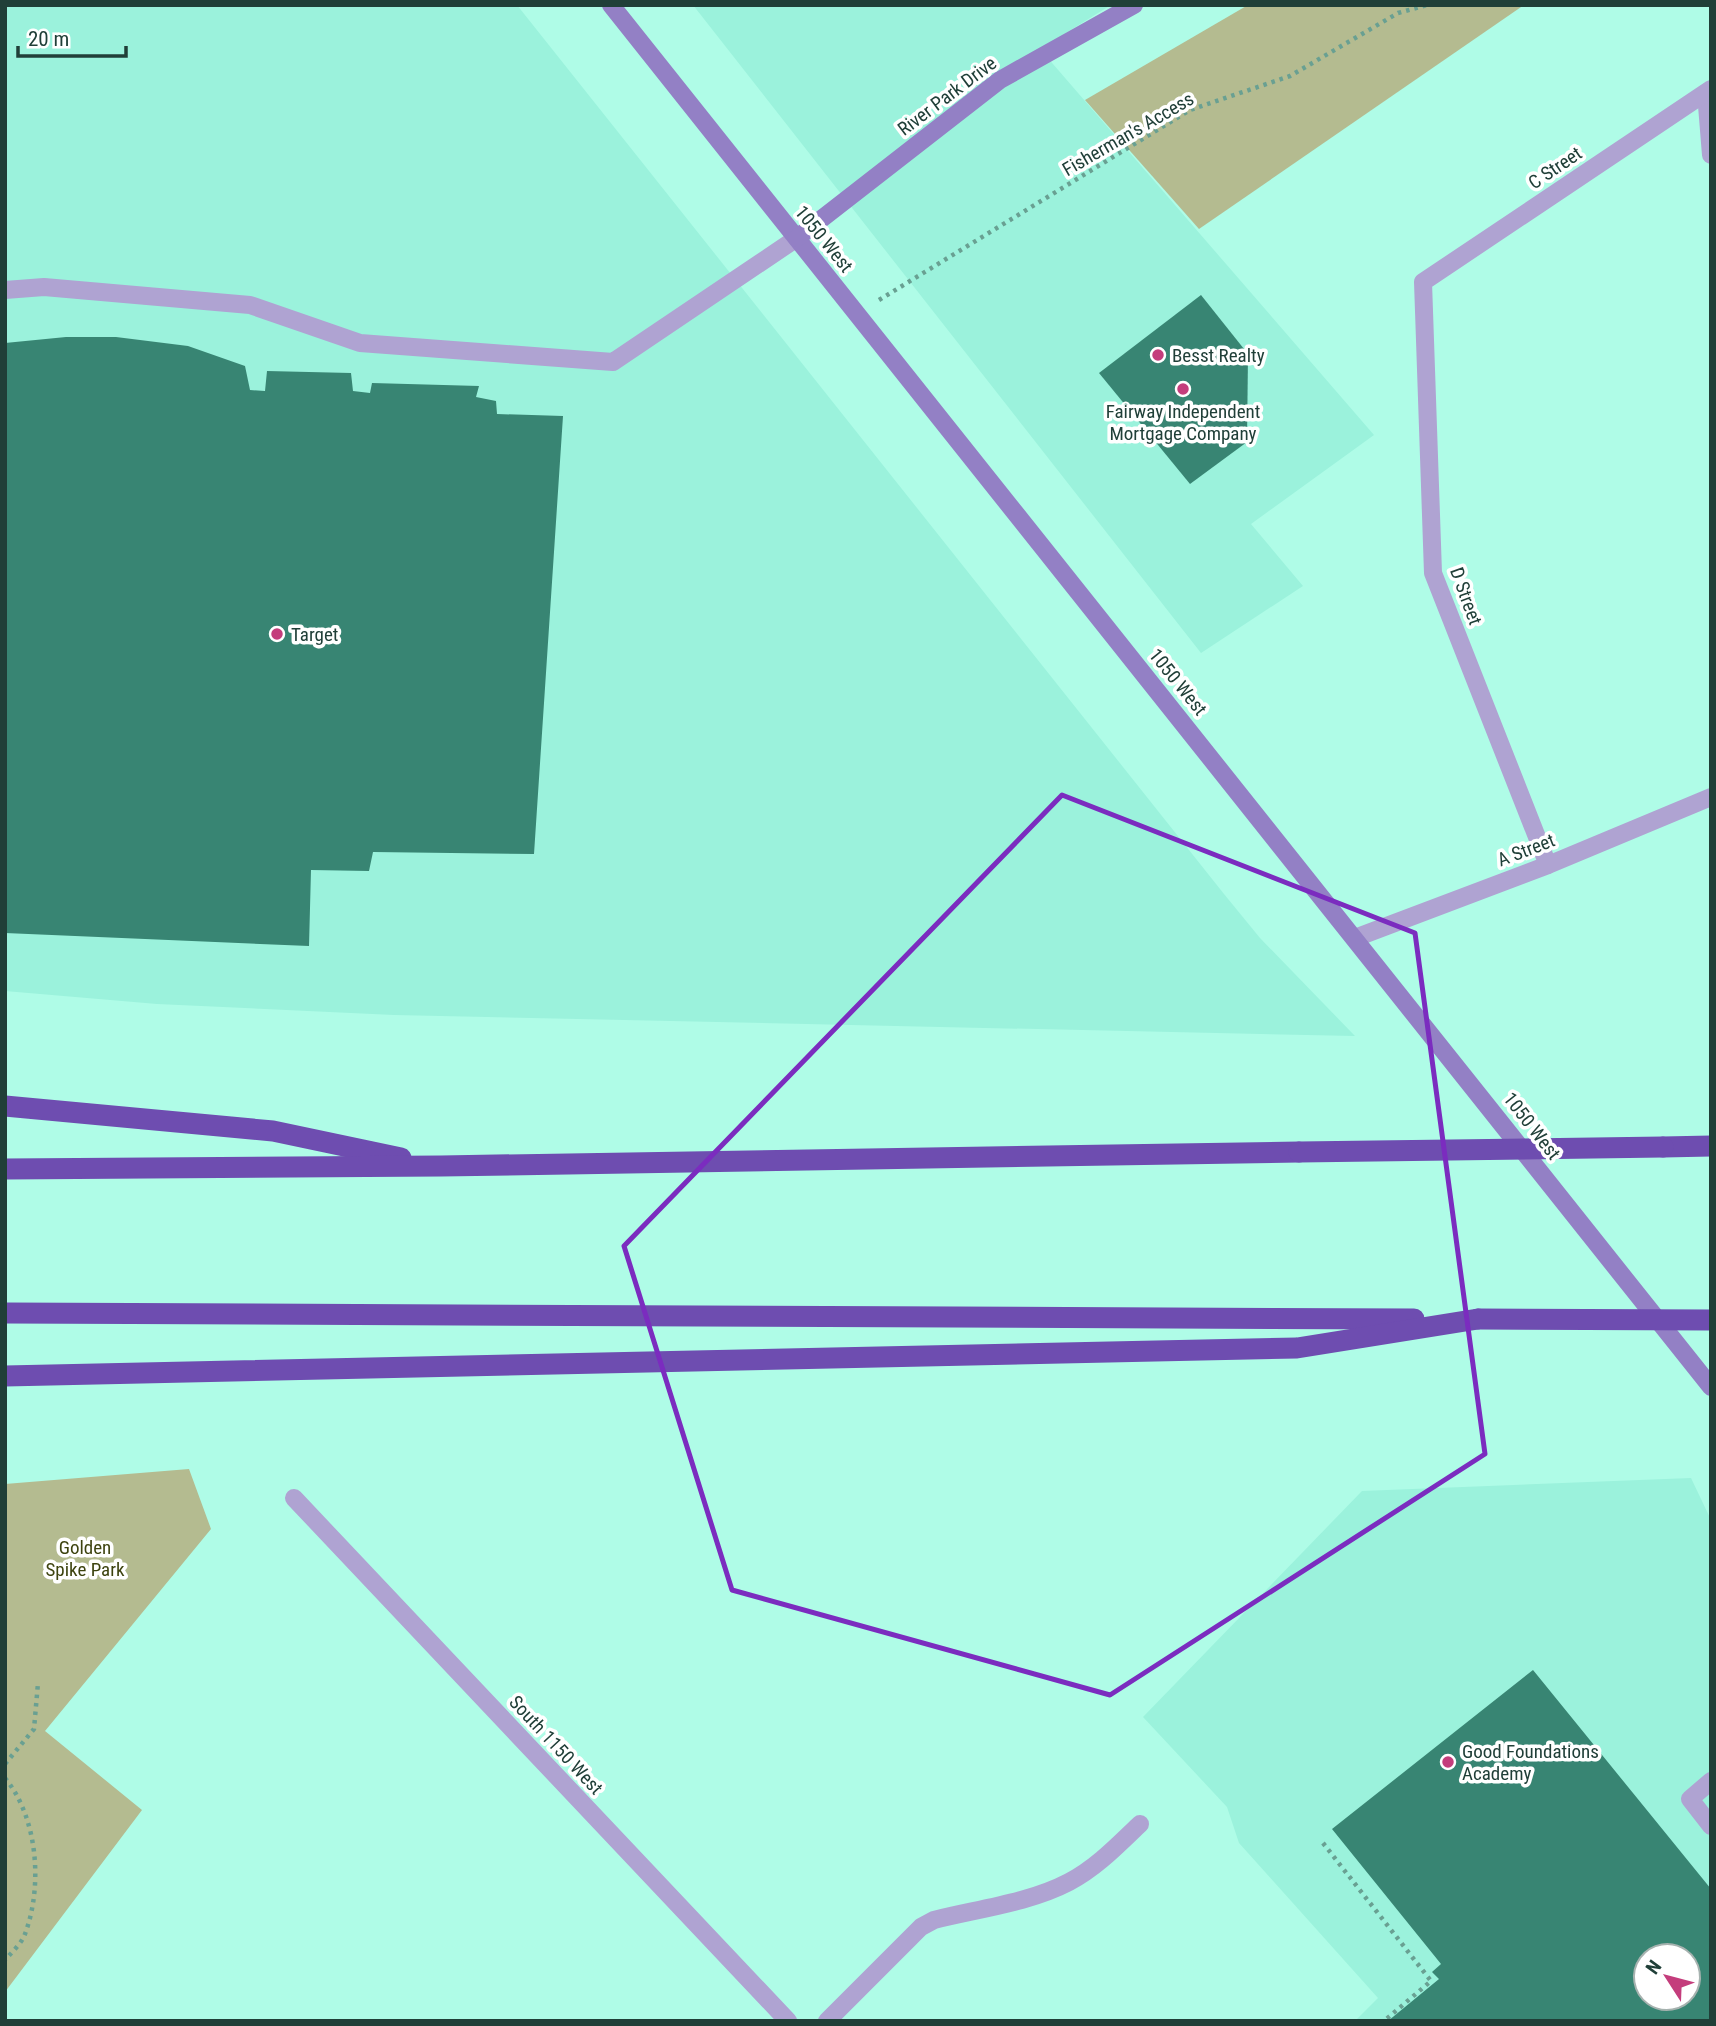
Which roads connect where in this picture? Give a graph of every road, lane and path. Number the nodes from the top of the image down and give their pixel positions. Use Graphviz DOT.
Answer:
graph roads {
  1 [pos="611,5"];
  2 [pos="1134,5"];
  3 [pos="1427,5"];
  4 [pos="1708,91"];
  5 [pos="1711,155"];
  6 [pos="797,239"];
  7 [pos="1423,282"];
  8 [pos="5,290"];
  9 [pos="857,313"];
  10 [pos="1711,797"];
  11 [pos="1548,865"];
  12 [pos="1355,938"];
  13 [pos="5,1106"];
  14 [pos="1711,1146"];
  15 [pos="441,1166"];
  16 [pos="5,1168"];
  17 [pos="5,1313"];
  18 [pos="1478,1319"];
  19 [pos="1711,1320"];
  20 [pos="5,1376"];
  21 [pos="1711,1387"];
  22 [pos="294,1498"];
  23 [pos="38,1683"];
  24 [pos="5,1764"];
  25 [pos="5,1777"];
  26 [pos="1711,1782"];
  27 [pos="1140,1824"];
  28 [pos="1711,1826"];
  29 [pos="1323,1843"];
  30 [pos="5,1960"];
  31 [pos="788,2021"];
  32 [pos="827,2021"];
  33 [pos="1384,2021"];
  1 -- 6 [label="main road, 1050 West"];
  2 -- 6 [label="main road, River Park Drive"];
  3 -- 9 [label="path, Fisherman's Access"];
  4 -- 5 [label="street"];
  4 -- 7 [label="street, C Street"];
  6 -- 8 [label="street"];
  6 -- 9 [label="main road, 1050 West"];
  7 -- 11 [label="street, D Street"];
  9 -- 12 [label="main road, 1050 West"];
  10 -- 11 [label="street, A Street"];
  11 -- 12 [label="street, A Street"];
  12 -- 21 [label="main road, 1050 West"];
  13 -- 15 [label="highway"];
  14 -- 15 [label="highway, bridge"];
  15 -- 16 [label="highway"];
  17 -- 18 [label="highway"];
  18 -- 19 [label="highway, bridge"];
  18 -- 20 [label="highway"];
  22 -- 31 [label="street, South 1150 West"];
  23 -- 24 [label="path"];
  25 -- 30 [label="path"];
  26 -- 28 [label="street"];
  27 -- 32 [label="street"];
  29 -- 33 [label="path"];
}
